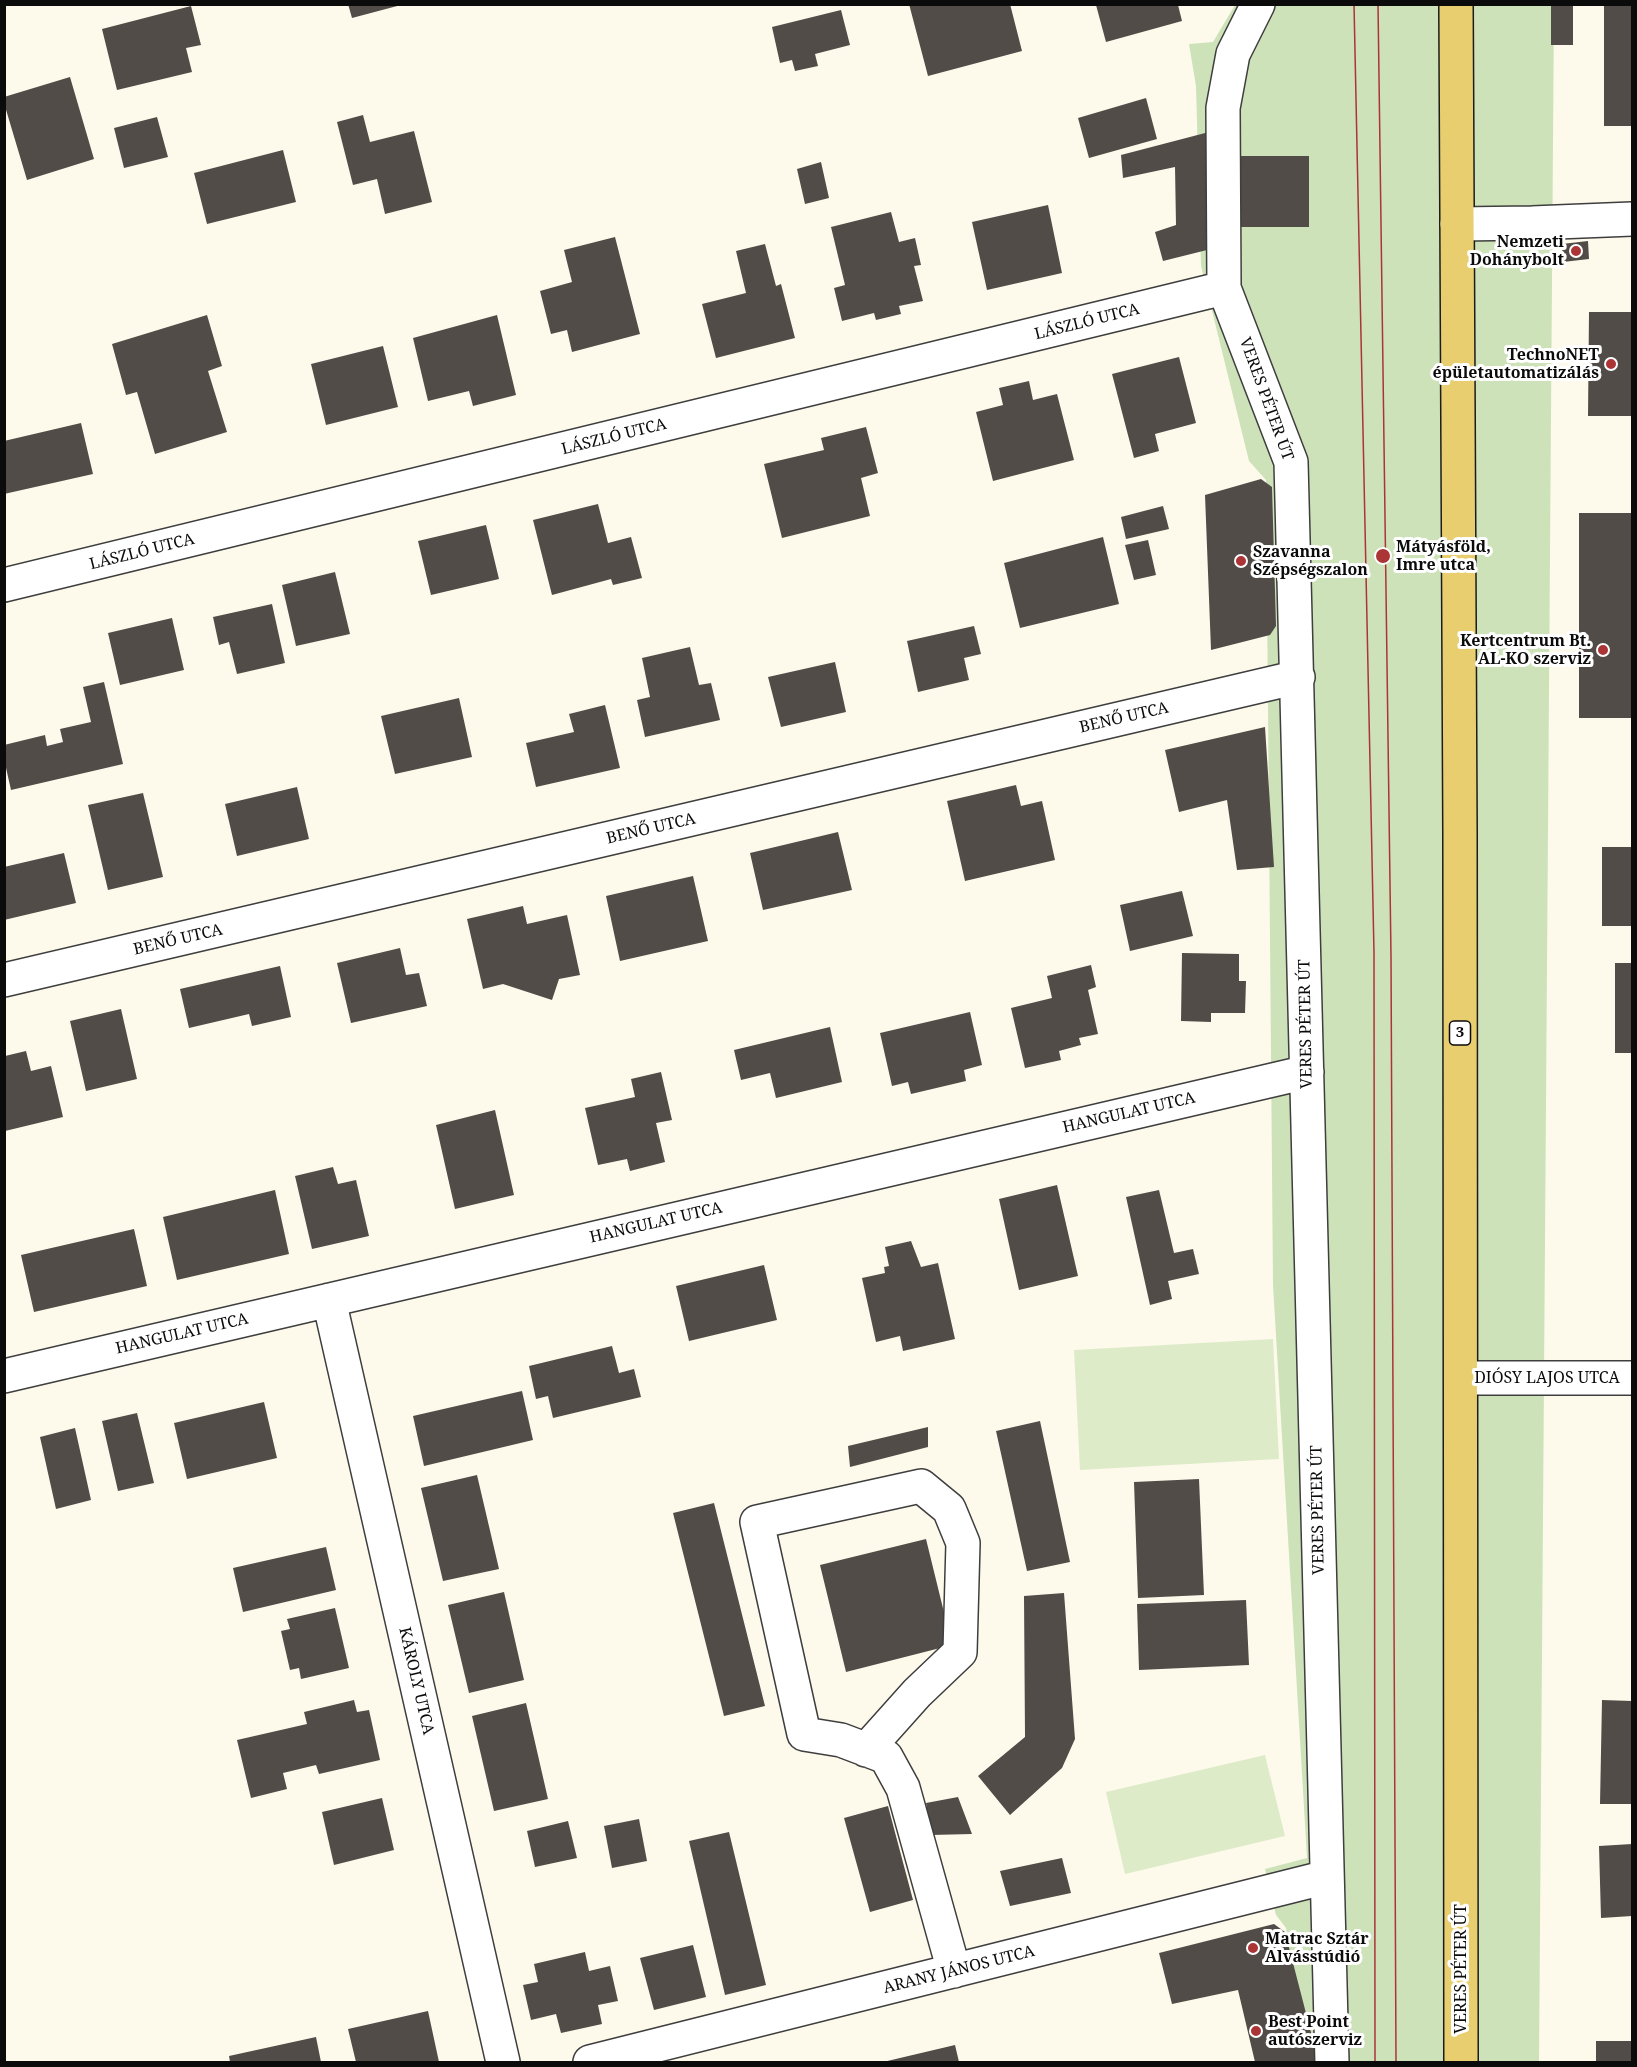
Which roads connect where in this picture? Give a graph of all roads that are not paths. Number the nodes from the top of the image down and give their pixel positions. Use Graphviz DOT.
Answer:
graph roads {
  1 [pos="1258,4"];
  2 [pos="1456,4"];
  3 [pos="1632,219"];
  4 [pos="1457,224"];
  5 [pos="1224,288"];
  6 [pos="4,585"];
  7 [pos="1298,677"];
  8 [pos="4,980"];
  9 [pos="1307,1071"];
  10 [pos="329,1300"];
  11 [pos="4,1376"];
  12 [pos="1461,1378"];
  13 [pos="1632,1378"];
  14 [pos="866,1750"];
  15 [pos="1327,1877"];
  16 [pos="954,1971"];
  17 [pos="503,2062"];
  18 [pos="590,2062"];
  19 [pos="1332,2062"];
  20 [pos="1461,2062"];
  1 -- 5 [label="street, VERES PÉTER ÚT"];
  2 -- 4 [label="main road, VERES PÉTER ÚT / 3"];
  3 -- 4 [label="street"];
  4 -- 12 [label="main road, VERES PÉTER ÚT / 3"];
  5 -- 6 [label="street, LÁSZLÓ UTCA"];
  5 -- 7 [label="street, VERES PÉTER ÚT"];
  7 -- 8 [label="street, BENŐ UTCA"];
  7 -- 9 [label="street, VERES PÉTER ÚT"];
  9 -- 10 [label="street, HANGULAT UTCA"];
  9 -- 15 [label="street, VERES PÉTER ÚT"];
  10 -- 11 [label="street, HANGULAT UTCA"];
  10 -- 17 [label="street, KÁROLY UTCA"];
  12 -- 13 [label="street, DIÓSY LAJOS UTCA"];
  12 -- 20 [label="main road, VERES PÉTER ÚT / 3"];
  14 -- 14 [label="street"];
  14 -- 16 [label="street"];
  15 -- 16 [label="street, ARANY JÁNOS UTCA"];
  15 -- 19 [label="street, VERES PÉTER ÚT"];
  16 -- 18 [label="street, ARANY JÁNOS UTCA"];
}
